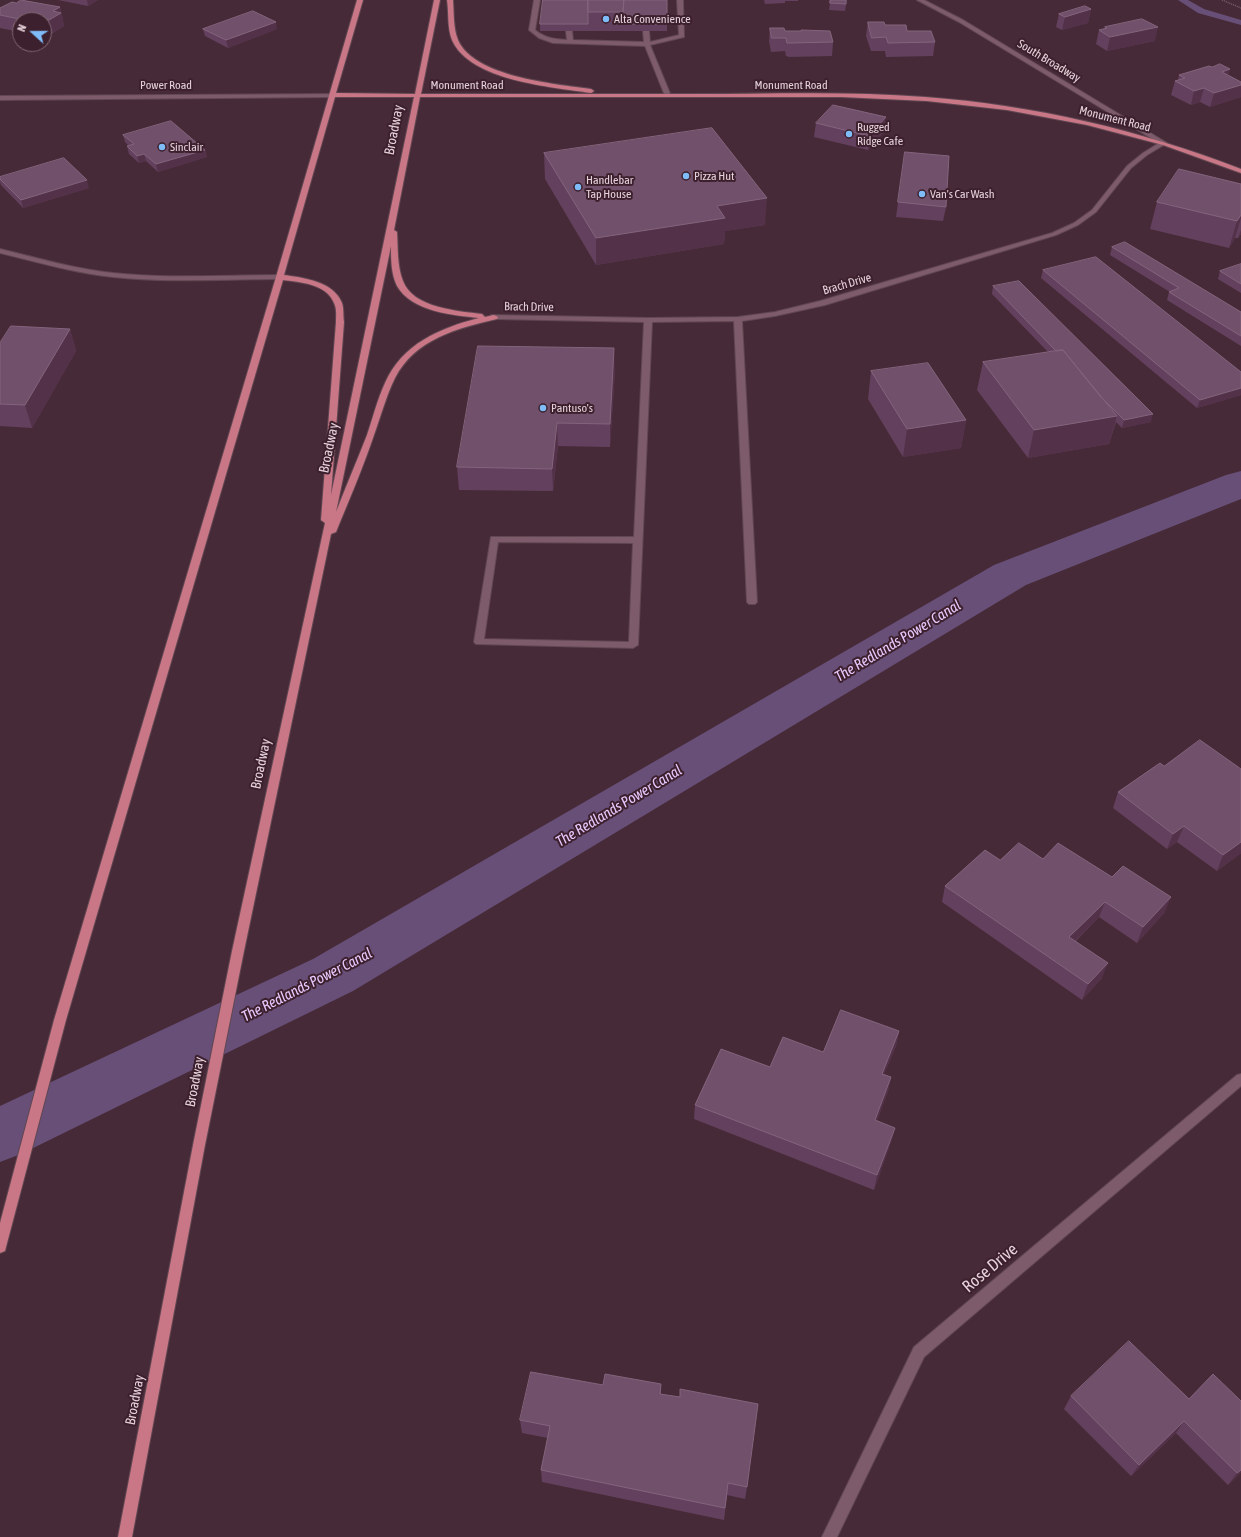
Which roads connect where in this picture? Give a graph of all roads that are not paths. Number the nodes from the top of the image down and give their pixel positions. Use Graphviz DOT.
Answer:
graph roads {
  1 [pos="360,0"];
  2 [pos="437,0"];
  3 [pos="450,0"];
  4 [pos="538,0"];
  5 [pos="680,0"];
  6 [pos="920,0"];
  7 [pos="569,31"];
  8 [pos="646,31"];
  9 [pos="570,42"];
  10 [pos="647,44"];
  11 [pos="332,95"];
  12 [pos="417,95"];
  13 [pos="635,96"];
  14 [pos="668,96"];
  15 [pos="0,98"];
  16 [pos="1164,143"];
  17 [pos="1241,171"];
  18 [pos="394,216"];
  19 [pos="0,251"];
  20 [pos="280,277"];
  21 [pos="494,317"];
  22 [pos="738,319"];
  23 [pos="648,320"];
  24 [pos="638,540"];
  25 [pos="322,558"];
  26 [pos="752,602"];
  27 [pos="1241,1079"];
  28 [pos="0,1246"];
  29 [pos="126,1537"];
  30 [pos="828,1537"];
  1 -- 11 [label="main road"];
  2 -- 12 [label="main road, Broadway"];
  3 -- 13 [label="main road"];
  4 -- 9 [label="street"];
  5 -- 10 [label="street"];
  6 -- 16 [label="street, South Broadway"];
  7 -- 9 [label="street"];
  8 -- 10 [label="street"];
  9 -- 10 [label="street"];
  10 -- 14 [label="street"];
  11 -- 12 [label="main road, Monument Road"];
  11 -- 15 [label="street, Power Road"];
  11 -- 20 [label="main road"];
  12 -- 13 [label="main road, Monument Road"];
  12 -- 18 [label="main road, Broadway"];
  13 -- 14 [label="main road, Monument Road"];
  14 -- 16 [label="main road, Monument Road"];
  16 -- 17 [label="main road, Monument Road"];
  16 -- 22 [label="street, Brach Drive"];
  18 -- 21 [label="main road"];
  18 -- 25 [label="main road, Broadway"];
  19 -- 20 [label="street"];
  20 -- 25 [label="main road"];
  20 -- 28 [label="main road"];
  21 -- 23 [label="street, Brach Drive"];
  21 -- 25 [label="main road"];
  22 -- 23 [label="street, Brach Drive"];
  22 -- 26 [label="street"];
  23 -- 24 [label="street"];
  24 -- 24 [label="street"];
  25 -- 29 [label="main road, Broadway"];
  27 -- 30 [label="street, Rose Drive"];
}
